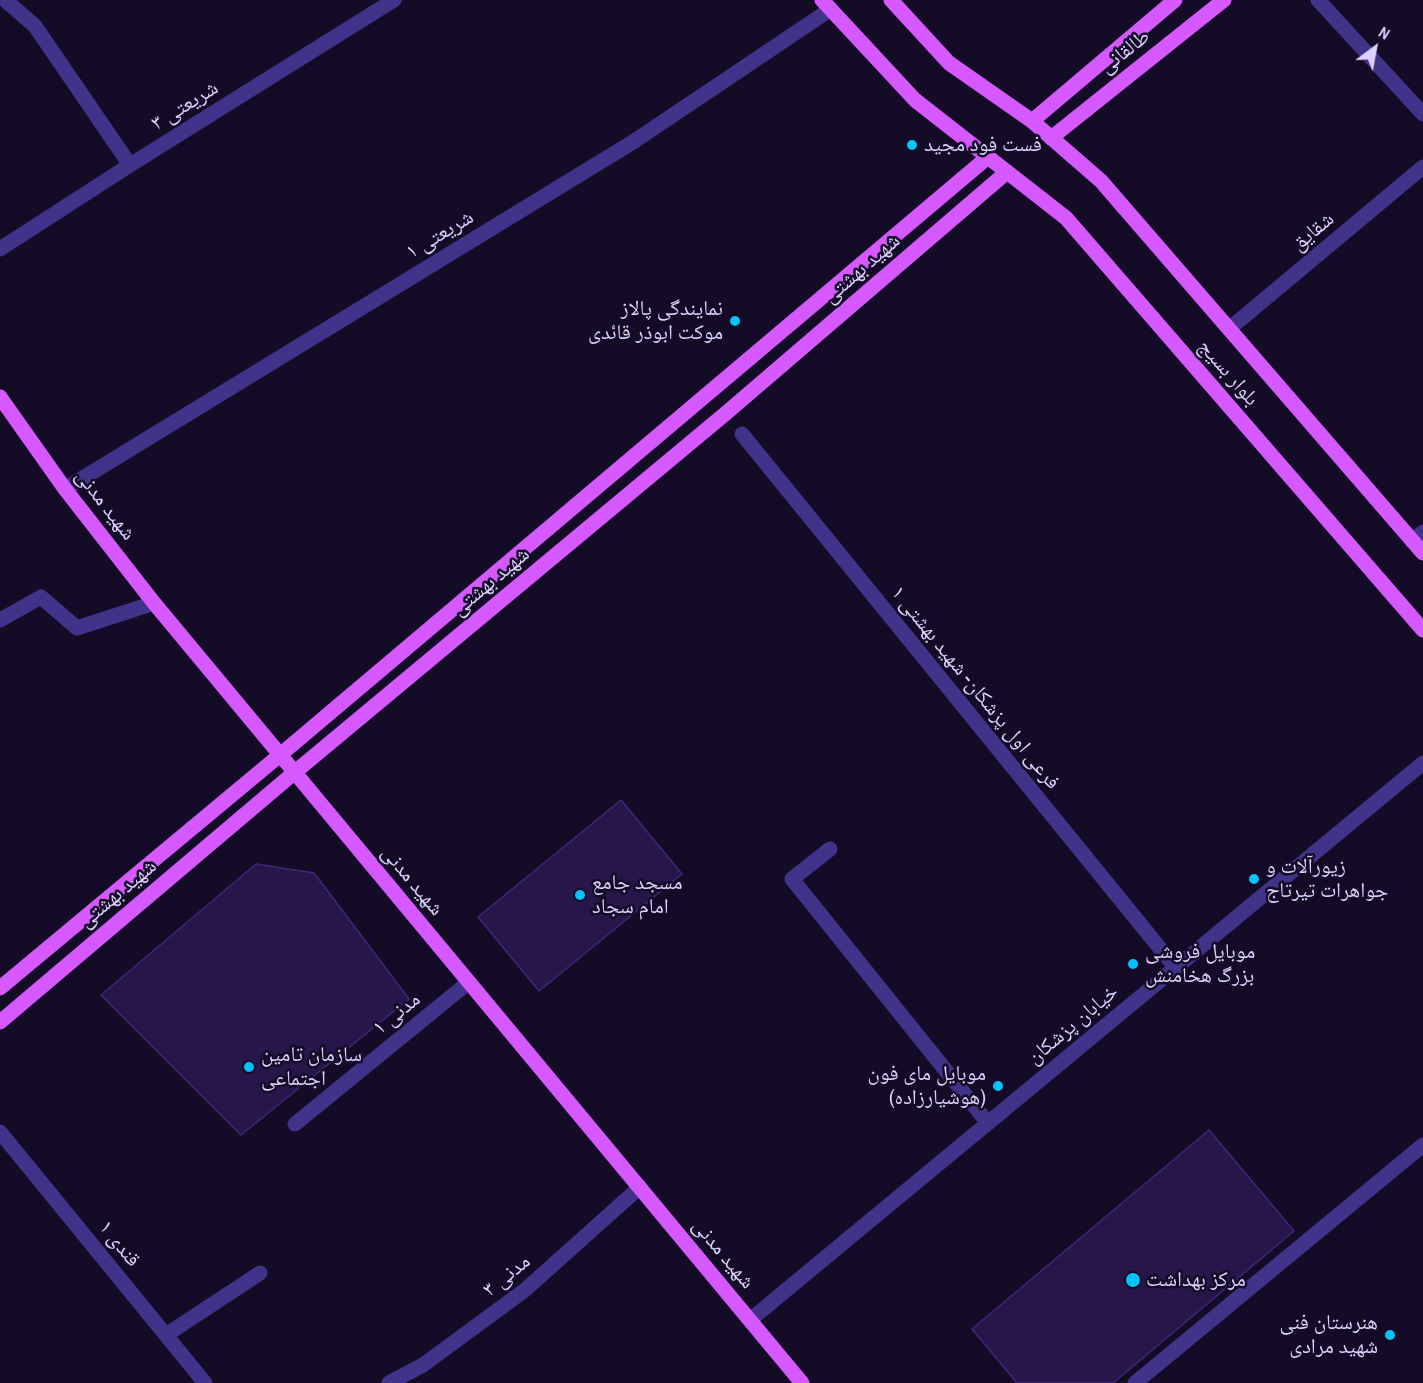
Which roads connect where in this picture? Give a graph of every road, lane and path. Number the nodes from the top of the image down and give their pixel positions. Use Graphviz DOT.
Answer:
graph roads {
  1 [pos="5,0"];
  2 [pos="394,0"];
  3 [pos="891,0"];
  4 [pos="1175,0"];
  5 [pos="1224,0"];
  6 [pos="1318,0"];
  7 [pos="827,5"];
  8 [pos="1423,114"];
  9 [pos="1032,121"];
  10 [pos="1051,138"];
  11 [pos="988,157"];
  12 [pos="130,165"];
  13 [pos="1423,167"];
  14 [pos="1007,172"];
  15 [pos="0,249"];
  16 [pos="1229,329"];
  17 [pos="0,397"];
  18 [pos="742,434"];
  19 [pos="65,489"];
  20 [pos="1418,536"];
  21 [pos="1423,553"];
  22 [pos="154,603"];
  23 [pos="0,620"];
  24 [pos="1423,630"];
  25 [pos="280,754"];
  26 [pos="1423,763"];
  27 [pos="295,772"];
  28 [pos="830,849"];
  29 [pos="1176,968"];
  30 [pos="469,982"];
  31 [pos="0,987"];
  32 [pos="0,1022"];
  33 [pos="988,1123"];
  34 [pos="295,1124"];
  35 [pos="0,1132"];
  36 [pos="1423,1145"];
  37 [pos="640,1187"];
  38 [pos="260,1273"];
  39 [pos="750,1320"];
  40 [pos="166,1335"];
  41 [pos="205,1383"];
  42 [pos="389,1383"];
  43 [pos="802,1383"];
  44 [pos="1135,1383"];
  1 -- 12 [label="street"];
  2 -- 12 [label="street, شریعتی ۳"];
  3 -- 9 [label="main road, بلوار بسیج"];
  4 -- 9 [label="main road, طالقانی"];
  5 -- 10 [label="main road, طالقانی"];
  6 -- 8 [label="street"];
  7 -- 11 [label="main road, بلوار بسیج"];
  7 -- 19 [label="street, شریعتی ۱"];
  9 -- 10 [label="main road, بلوار بسیج"];
  10 -- 16 [label="main road, بلوار بسیج"];
  11 -- 14 [label="main road, بلوار بسیج"];
  11 -- 25 [label="main road, شهید بهشتی"];
  12 -- 15 [label="street, شریعتی ۳"];
  13 -- 16 [label="street, شقایق"];
  14 -- 24 [label="main road, بلوار بسیج"];
  14 -- 27 [label="main road, شهید بهشتی"];
  16 -- 20 [label="main road, بلوار بسیج"];
  17 -- 19 [label="main road, شهید مدنی"];
  18 -- 29 [label="street, فرعی اول پزشکان- شهید بهشتی ۱"];
  19 -- 22 [label="main road, شهید مدنی"];
  20 -- 21 [label="main road, بلوار بسیج"];
  22 -- 23 [label="street"];
  22 -- 25 [label="main road, شهید مدنی"];
  25 -- 27 [label="main road, شهید مدنی"];
  25 -- 31 [label="main road, شهید بهشتی"];
  26 -- 29 [label="street, خیابان پزشکان"];
  27 -- 30 [label="main road, شهید مدنی"];
  27 -- 32 [label="main road, شهید بهشتی"];
  28 -- 33 [label="street"];
  29 -- 33 [label="street, خیابان پزشکان"];
  30 -- 34 [label="street, مدنی ۱"];
  30 -- 37 [label="main road, شهید مدنی"];
  33 -- 39 [label="street, خیابان پزشکان"];
  35 -- 40 [label="street, قندی ۱"];
  36 -- 44 [label="street"];
  37 -- 39 [label="main road, شهید مدنی"];
  37 -- 42 [label="street, مدنی ۳"];
  38 -- 40 [label="street"];
  39 -- 43 [label="main road, شهید مدنی"];
  40 -- 41 [label="street, قندی ۱"];
}
